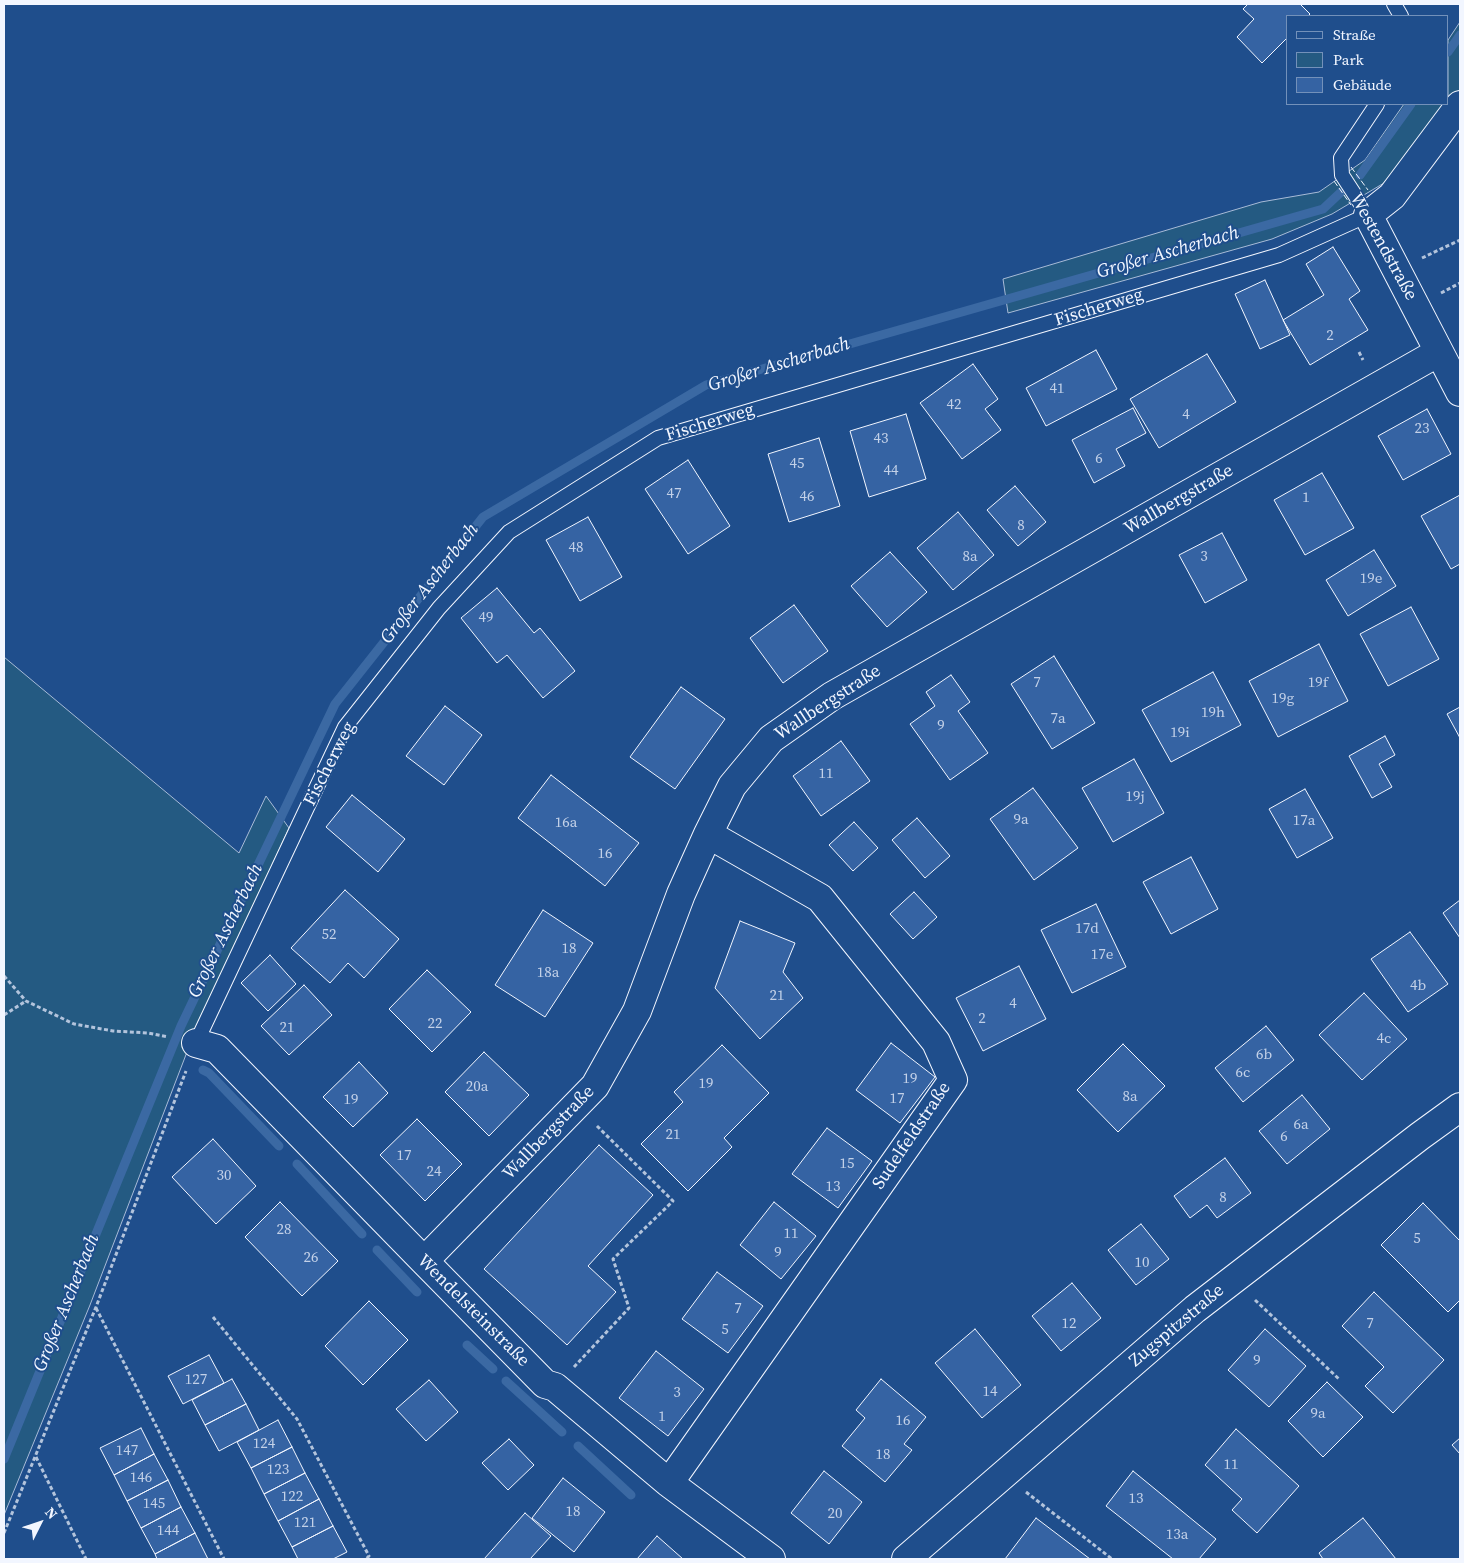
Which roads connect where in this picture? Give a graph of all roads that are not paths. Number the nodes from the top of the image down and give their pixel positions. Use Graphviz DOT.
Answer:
graph roads {
  1 [pos="1394,4"];
  2 [pos="1400,15"];
  3 [pos="1376,105"];
  4 [pos="1460,105"];
  5 [pos="1368,215"];
  6 [pos="1439,352"];
  7 [pos="1460,392"];
  8 [pos="708,834"];
  9 [pos="196,1043"];
  10 [pos="1460,1107"];
  11 [pos="424,1261"];
  12 [pos="669,1483"];
  13 [pos="771,1559"];
  14 [pos="906,1559"];
  1 -- 2 [label="lane"];
  3 -- 5 [label="lane, Westendstraße"];
  4 -- 5 [label="street, Fischerweg"];
  5 -- 6 [label="street, Westendstraße"];
  5 -- 9 [label="lane, Fischerweg"];
  6 -- 7 [label="street, Westendstraße"];
  6 -- 8 [label="street, Wallbergstraße"];
  8 -- 11 [label="street, Wallbergstraße"];
  8 -- 12 [label="street, Sudelfeldstraße"];
  9 -- 11 [label="street, Wendelsteinstraße"];
  10 -- 14 [label="street, Zugspitzstraße"];
  11 -- 12 [label="street, Wendelsteinstraße"];
  12 -- 13 [label="street, Wendelsteinstraße"];
}
